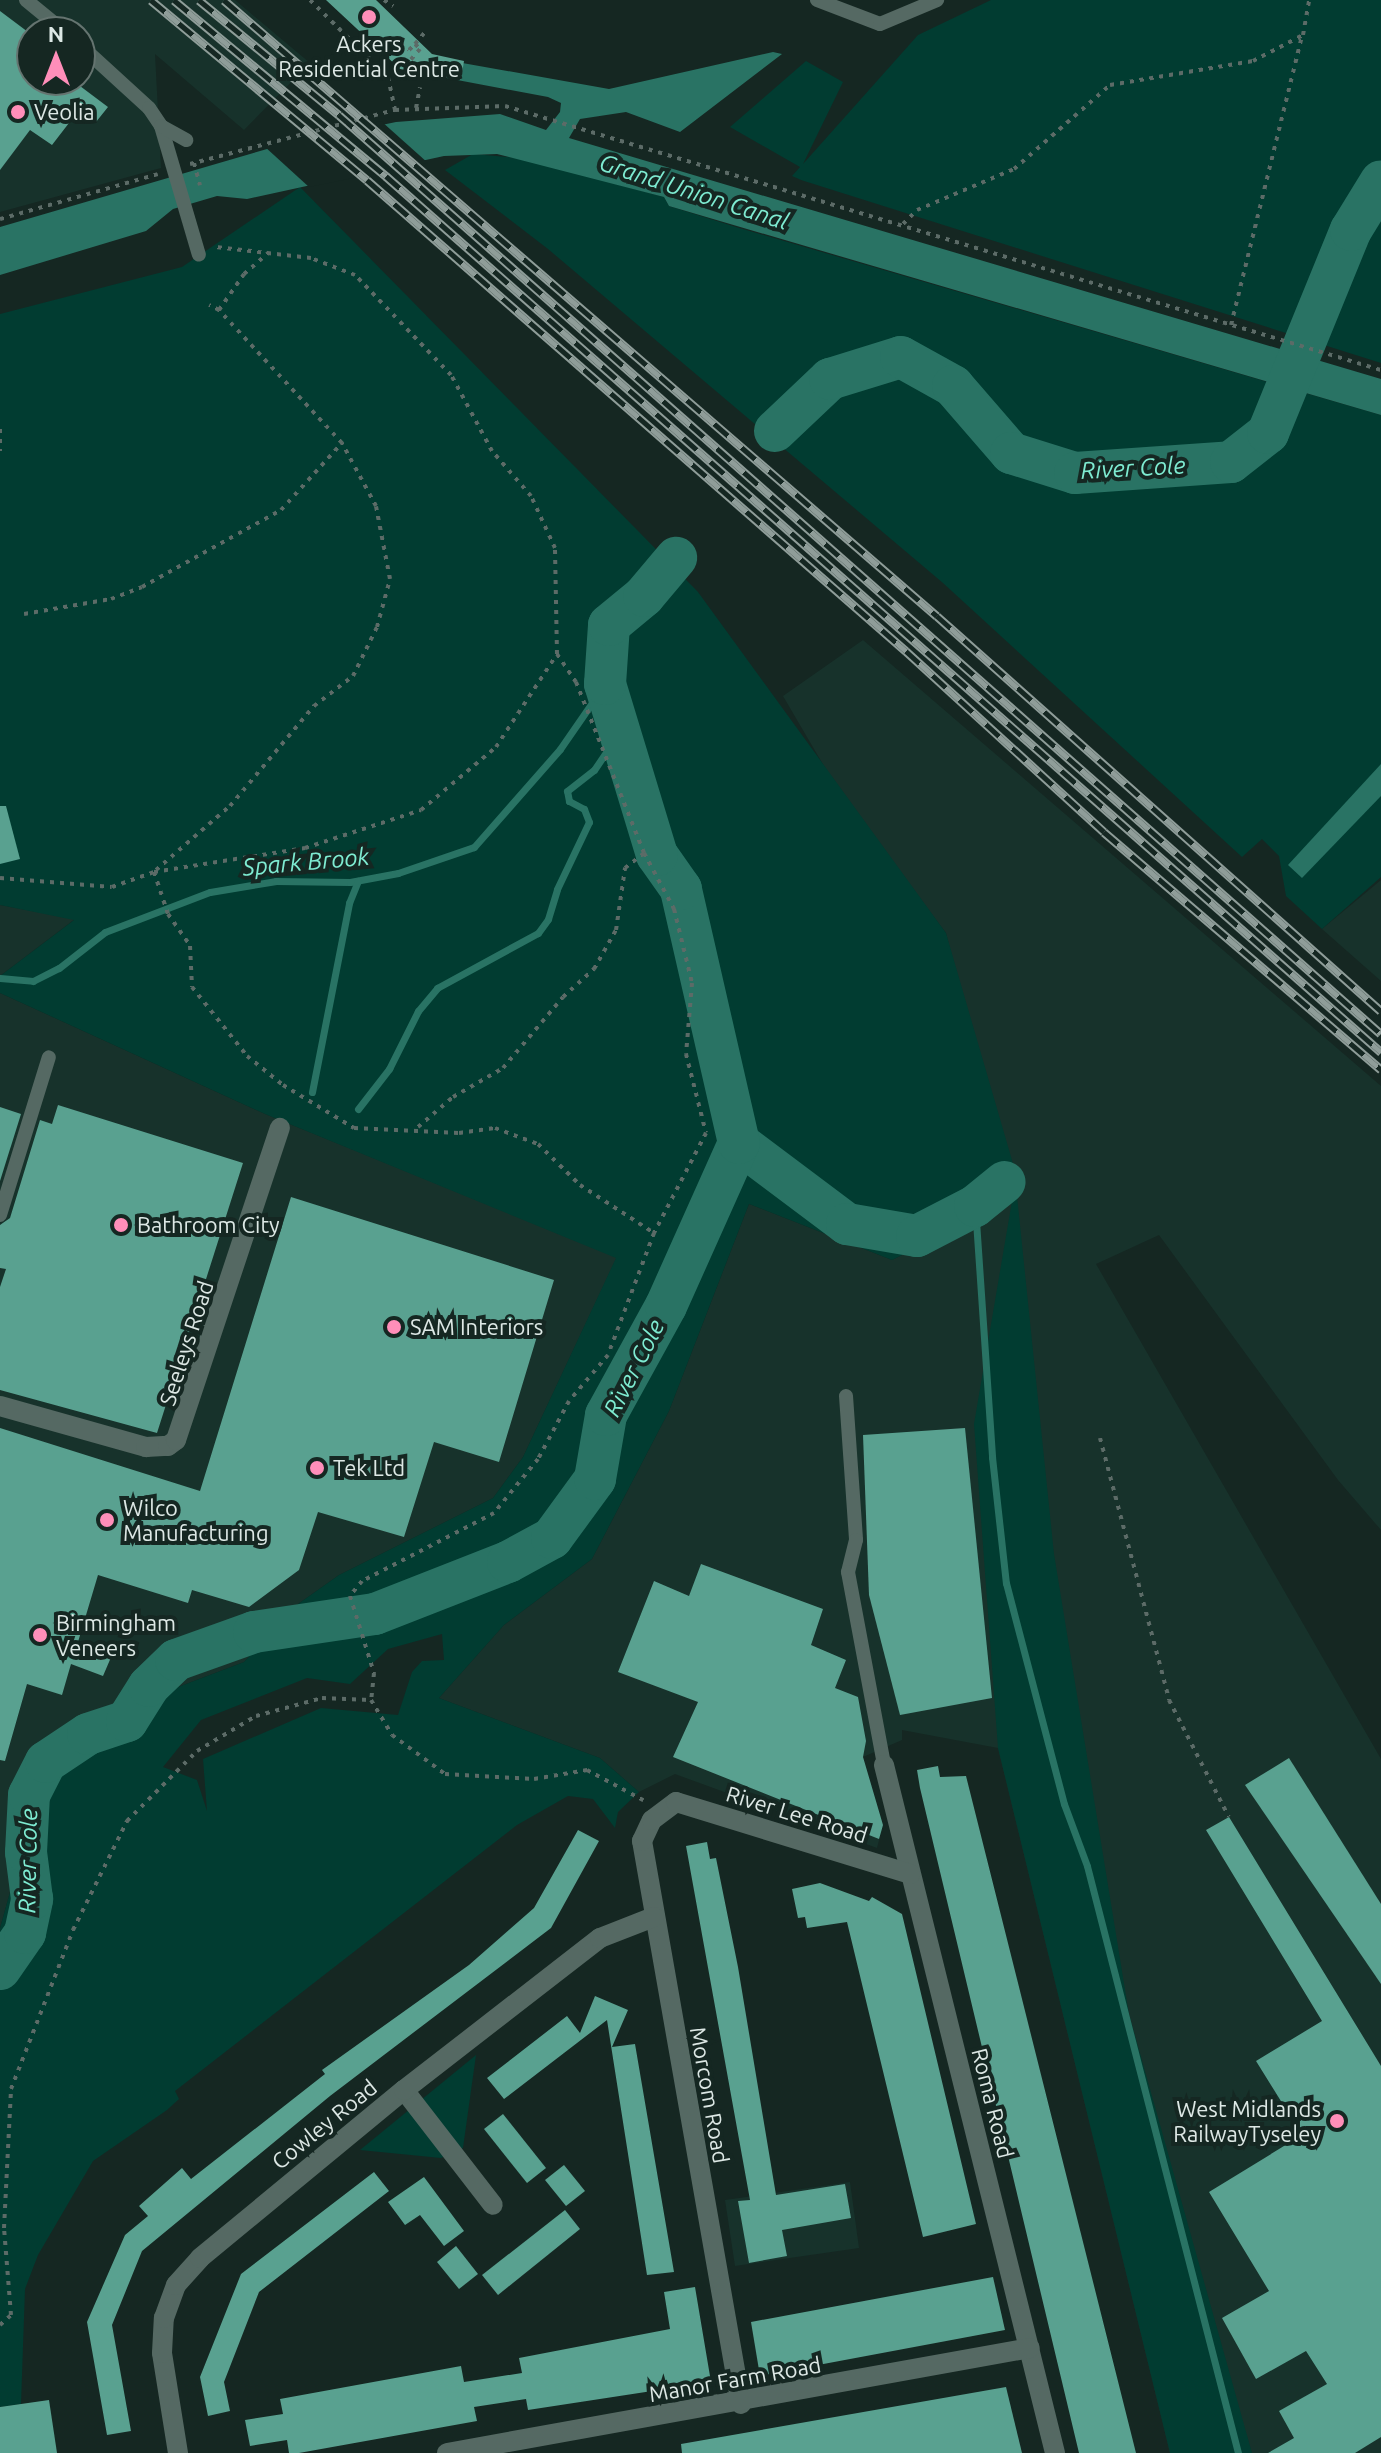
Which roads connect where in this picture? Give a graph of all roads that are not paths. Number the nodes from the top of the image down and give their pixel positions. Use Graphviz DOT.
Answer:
graph roads {
  1 [pos="26,0"];
  2 [pos="817,0"];
  3 [pos="937,0"];
  4 [pos="46,16"];
  5 [pos="96,59"];
  6 [pos="161,126"];
  7 [pos="186,140"];
  8 [pos="199,255"];
  9 [pos="49,1057"];
  10 [pos="280,1128"];
  11 [pos="0,1215"];
  12 [pos="846,1396"];
  13 [pos="0,1406"];
  14 [pos="884,1765"];
  15 [pos="670,1804"];
  16 [pos="910,1874"];
  17 [pos="654,1917"];
  18 [pos="404,2090"];
  19 [pos="493,2205"];
  20 [pos="1030,2348"];
  21 [pos="741,2404"];
  22 [pos="178,2453"];
  23 [pos="447,2453"];
  24 [pos="1055,2453"];
  1 -- 4 [label="lane"];
  2 -- 3 [label="lane"];
  5 -- 6 [label="lane"];
  6 -- 7 [label="lane"];
  6 -- 8 [label="lane"];
  9 -- 11 [label="lane"];
  10 -- 13 [label="street, Seeleys Road"];
  12 -- 14 [label="lane"];
  14 -- 16 [label="street, Roma Road"];
  15 -- 16 [label="street, River Lee Road"];
  15 -- 17 [label="street, Morcom Road"];
  16 -- 20 [label="street, Roma Road"];
  17 -- 18 [label="street, Cowley Road"];
  17 -- 21 [label="street, Morcom Road"];
  18 -- 19 [label="street"];
  18 -- 22 [label="street, Cowley Road"];
  20 -- 21 [label="street, Manor Farm Road"];
  20 -- 24 [label="street, Roma Road"];
  21 -- 23 [label="street, Manor Farm Road"];
}
